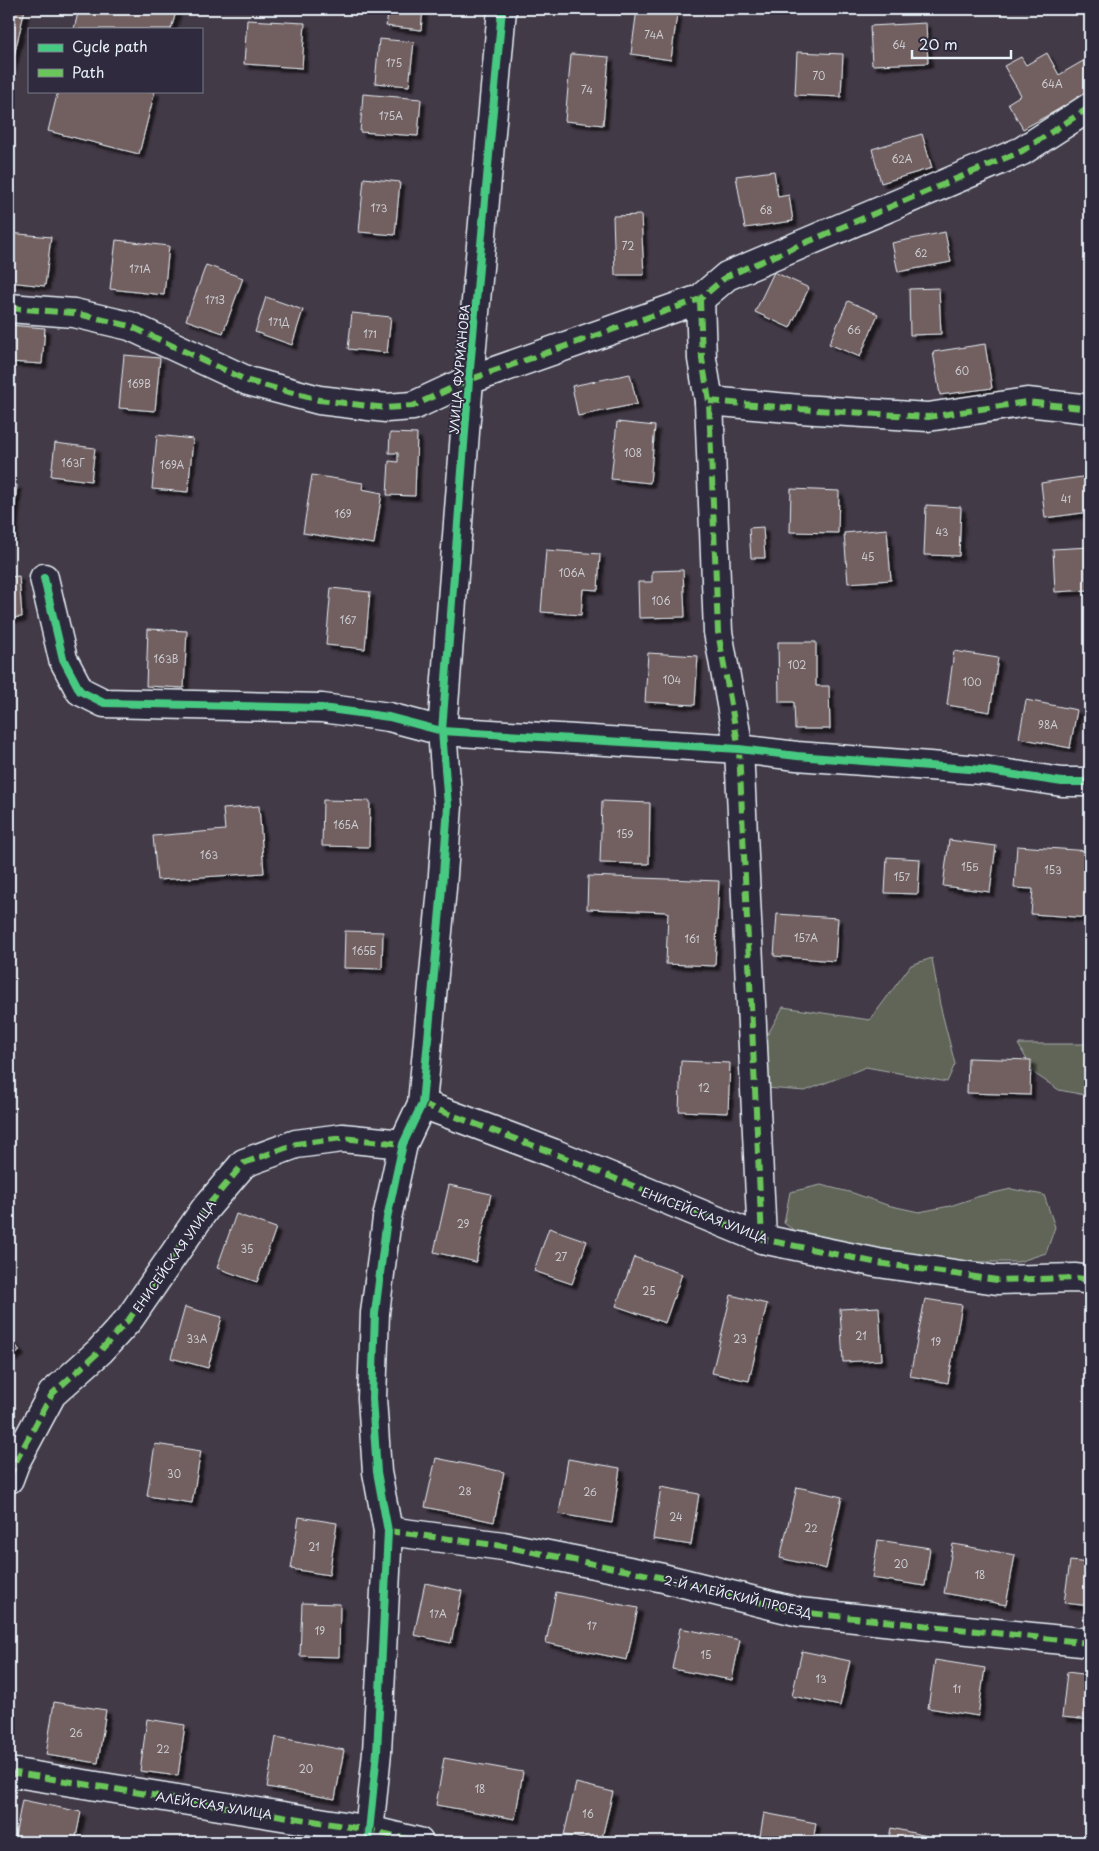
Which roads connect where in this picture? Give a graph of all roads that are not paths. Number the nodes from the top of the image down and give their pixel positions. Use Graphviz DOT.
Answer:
graph roads {
  1 [pos="502,9"];
  2 [pos="1090,107"];
  3 [pos="700,299"];
  4 [pos="9,308"];
  5 [pos="469,380"];
  6 [pos="709,401"];
  7 [pos="1090,408"];
  8 [pos="44,578"];
  9 [pos="442,732"];
  10 [pos="739,749"];
  11 [pos="1090,782"];
  12 [pos="422,1104"];
  13 [pos="404,1144"];
  14 [pos="762,1239"];
  15 [pos="1090,1280"];
  16 [pos="9,1480"];
  17 [pos="388,1531"];
  18 [pos="1090,1644"];
  19 [pos="9,1776"];
  20 [pos="368,1836"];
  21 [pos="419,1842"];
  1 -- 5 [label="street, УЛИЦА ФУРМАНОВА"];
  2 -- 3 [label="street"];
  3 -- 5 [label="street"];
  3 -- 6 [label="street"];
  4 -- 5 [label="street"];
  5 -- 9 [label="street, УЛИЦА ФУРМАНОВА"];
  6 -- 7 [label="street"];
  6 -- 10 [label="street"];
  8 -- 9 [label="street"];
  9 -- 10 [label="street"];
  9 -- 12 [label="street, УЛИЦА ФУРМАНОВА"];
  10 -- 11 [label="street"];
  10 -- 14 [label="street"];
  12 -- 13 [label="street, УЛИЦА ФУРМАНОВА"];
  12 -- 14 [label="street, ЕНИСЕЙСКАЯ УЛИЦА"];
  13 -- 16 [label="street, ЕНИСЕЙСКАЯ УЛИЦА"];
  13 -- 17 [label="street, УЛИЦА ФУРМАНОВА"];
  14 -- 15 [label="street, ЕНИСЕЙСКАЯ УЛИЦА"];
  17 -- 18 [label="street, 2-Й АЛЕЙСКИЙ ПРОЕЗД"];
  17 -- 20 [label="street, УЛИЦА ФУРМАНОВА"];
  19 -- 20 [label="street, АЛЕЙСКАЯ УЛИЦА"];
  20 -- 21 [label="street, АЛЕЙСКАЯ УЛИЦА"];
}
